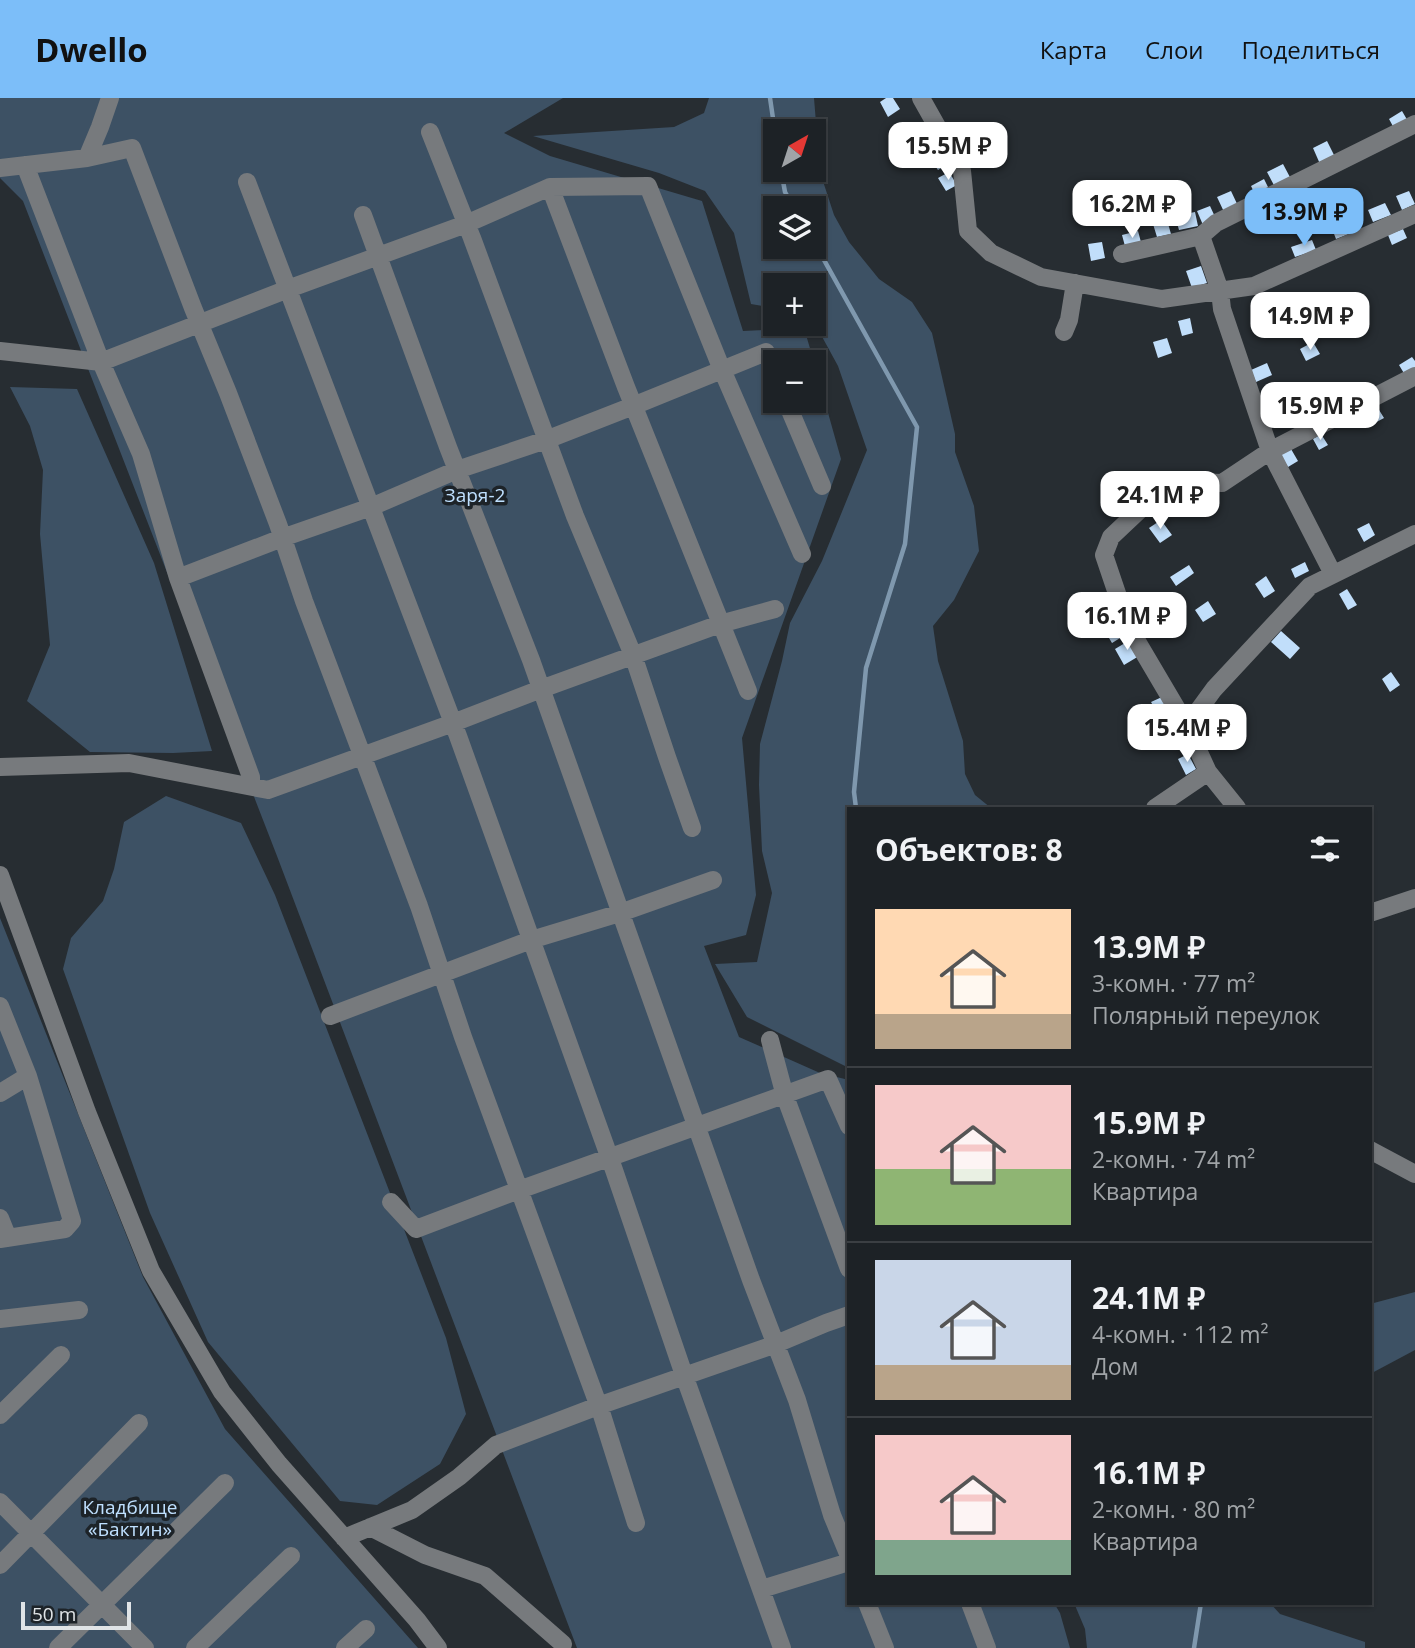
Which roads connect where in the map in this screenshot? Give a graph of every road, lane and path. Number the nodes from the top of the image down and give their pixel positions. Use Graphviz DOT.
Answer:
graph roads {
  1 [pos="110,98"];
  2 [pos="920,98"];
  3 [pos="1415,124"];
  4 [pos="430,132"];
  5 [pos="87,158"];
  6 [pos="25,165"];
  7 [pos="0,168"];
  8 [pos="247,182"];
  9 [pos="550,187"];
  10 [pos="1415,214"];
  11 [pos="363,215"];
  12 [pos="466,224"];
  13 [pos="1201,236"];
  14 [pos="1122,254"];
  15 [pos="378,257"];
  16 [pos="1075,283"];
  17 [pos="288,289"];
  18 [pos="1220,290"];
  19 [pos="200,323"];
  20 [pos="1065,332"];
  21 [pos="0,351"];
  22 [pos="763,353"];
  23 [pos="101,362"];
  24 [pos="722,370"];
  25 [pos="1415,376"];
  26 [pos="633,406"];
  27 [pos="791,413"];
  28 [pos="546,440"];
  29 [pos="1270,451"];
  30 [pos="457,470"];
  31 [pos="822,486"];
  32 [pos="371,507"];
  33 [pos="1415,534"];
  34 [pos="282,538"];
  35 [pos="802,554"];
  36 [pos="1333,574"];
  37 [pos="178,578"];
  38 [pos="775,609"];
  39 [pos="720,624"];
  40 [pos="633,654"];
  41 [pos="541,688"];
  42 [pos="747,691"];
  43 [pos="453,723"];
  44 [pos="1187,726"];
  45 [pos="362,756"];
  46 [pos="0,767"];
  47 [pos="1208,772"];
  48 [pos="251,786"];
  49 [pos="1156,807"];
  50 [pos="1236,807"];
  51 [pos="692,828"];
  52 [pos="0,875"];
  53 [pos="713,880"];
  54 [pos="1415,898"];
  55 [pos="1372,912"];
  56 [pos="620,913"];
  57 [pos="531,940"];
  58 [pos="442,974"];
  59 [pos="0,1006"];
  60 [pos="330,1016"];
  61 [pos="770,1040"];
  62 [pos="28,1076"];
  63 [pos="0,1093"];
  64 [pos="785,1096"];
  65 [pos="847,1122"];
  66 [pos="696,1126"];
  67 [pos="1372,1151"];
  68 [pos="610,1158"];
  69 [pos="1415,1174"];
  70 [pos="519,1190"];
  71 [pos="391,1202"];
  72 [pos="0,1218"];
  73 [pos="4,1238"];
  74 [pos="847,1264"];
  75 [pos="79,1310"];
  76 [pos="847,1316"];
  77 [pos="0,1318"];
  78 [pos="775,1344"];
  79 [pos="61,1354"];
  80 [pos="684,1375"];
  81 [pos="598,1406"];
  82 [pos="2,1407"];
  83 [pos="139,1423"];
  84 [pos="225,1482"];
  85 [pos="0,1502"];
  86 [pos="636,1523"];
  87 [pos="370,1527"];
  88 [pos="31,1534"];
  89 [pos="344,1538"];
  90 [pos="847,1551"];
  91 [pos="291,1556"];
  92 [pos="847,1563"];
  93 [pos="0,1565"];
  94 [pos="762,1589"];
  95 [pos="102,1605"];
  96 [pos="868,1605"];
  97 [pos="971,1605"];
  98 [pos="366,1629"];
  99 [pos="563,1644"];
  100 [pos="58,1648"];
  101 [pos="145,1648"];
  102 [pos="195,1648"];
  103 [pos="345,1648"];
  104 [pos="438,1648"];
  105 [pos="782,1648"];
  106 [pos="885,1648"];
  107 [pos="987,1648"];
  1 -- 5 [label="street"];
  2 -- 16 [label="street"];
  3 -- 13 [label="street"];
  4 -- 12 [label="street"];
  5 -- 6 [label="street"];
  5 -- 19 [label="street"];
  6 -- 7 [label="street"];
  6 -- 23 [label="street"];
  8 -- 17 [label="street"];
  9 -- 12 [label="street"];
  9 -- 24 [label="street"];
  9 -- 26 [label="street"];
  10 -- 18 [label="street"];
  11 -- 15 [label="street"];
  12 -- 15 [label="street"];
  12 -- 28 [label="street"];
  13 -- 14 [label="street"];
  13 -- 18 [label="street"];
  15 -- 17 [label="street"];
  15 -- 30 [label="street"];
  16 -- 18 [label="street"];
  16 -- 20 [label="street"];
  17 -- 19 [label="street"];
  17 -- 32 [label="street"];
  18 -- 29 [label="street"];
  19 -- 23 [label="street"];
  19 -- 34 [label="street"];
  21 -- 23 [label="street"];
  22 -- 24 [label="street"];
  23 -- 37 [label="street"];
  24 -- 26 [label="street"];
  24 -- 35 [label="street"];
  25 -- 29 [label="street"];
  26 -- 28 [label="street"];
  26 -- 39 [label="street"];
  27 -- 31 [label="street"];
  28 -- 30 [label="street"];
  28 -- 40 [label="street"];
  29 -- 36 [label="street"];
  29 -- 44 [label="street"];
  30 -- 32 [label="street"];
  30 -- 41 [label="street"];
  32 -- 34 [label="street"];
  32 -- 43 [label="street"];
  33 -- 36 [label="street"];
  34 -- 37 [label="street"];
  34 -- 45 [label="street"];
  36 -- 44 [label="street"];
  37 -- 48 [label="street"];
  38 -- 39 [label="street"];
  39 -- 40 [label="street"];
  39 -- 42 [label="street"];
  40 -- 41 [label="street"];
  40 -- 51 [label="street"];
  41 -- 43 [label="street"];
  41 -- 56 [label="street"];
  43 -- 45 [label="street"];
  43 -- 57 [label="street"];
  44 -- 47 [label="street"];
  45 -- 48 [label="street"];
  45 -- 58 [label="street"];
  46 -- 48 [label="street"];
  47 -- 49 [label="street"];
  47 -- 50 [label="street"];
  52 -- 89 [label="street"];
  53 -- 56 [label="street"];
  54 -- 55 [label="street"];
  56 -- 57 [label="street"];
  56 -- 66 [label="street"];
  57 -- 58 [label="street"];
  57 -- 68 [label="street"];
  58 -- 60 [label="street"];
  58 -- 70 [label="street"];
  59 -- 62 [label="street"];
  61 -- 64 [label="street"];
  62 -- 63 [label="street"];
  62 -- 73 [label="street"];
  64 -- 65 [label="street"];
  64 -- 66 [label="street"];
  64 -- 74 [label="street"];
  66 -- 68 [label="street"];
  66 -- 78 [label="street"];
  67 -- 69 [label="street"];
  68 -- 70 [label="street"];
  68 -- 80 [label="street"];
  70 -- 71 [label="street"];
  70 -- 81 [label="street"];
  72 -- 73 [label="street"];
  75 -- 77 [label="street"];
  76 -- 78 [label="street"];
  78 -- 80 [label="street"];
  78 -- 90 [label="street"];
  79 -- 82 [label="street"];
  80 -- 81 [label="street"];
  80 -- 94 [label="street"];
  81 -- 86 [label="street"];
  81 -- 87 [label="street"];
  83 -- 88 [label="street"];
  84 -- 95 [label="street"];
  85 -- 88 [label="street"];
  87 -- 89 [label="street"];
  87 -- 99 [label="street"];
  88 -- 93 [label="street"];
  88 -- 95 [label="street"];
  89 -- 104 [label="street"];
  91 -- 102 [label="street"];
  92 -- 94 [label="street"];
  94 -- 105 [label="street"];
  95 -- 100 [label="street"];
  95 -- 101 [label="street"];
  96 -- 106 [label="street"];
  97 -- 107 [label="street"];
  98 -- 103 [label="street"];
}
